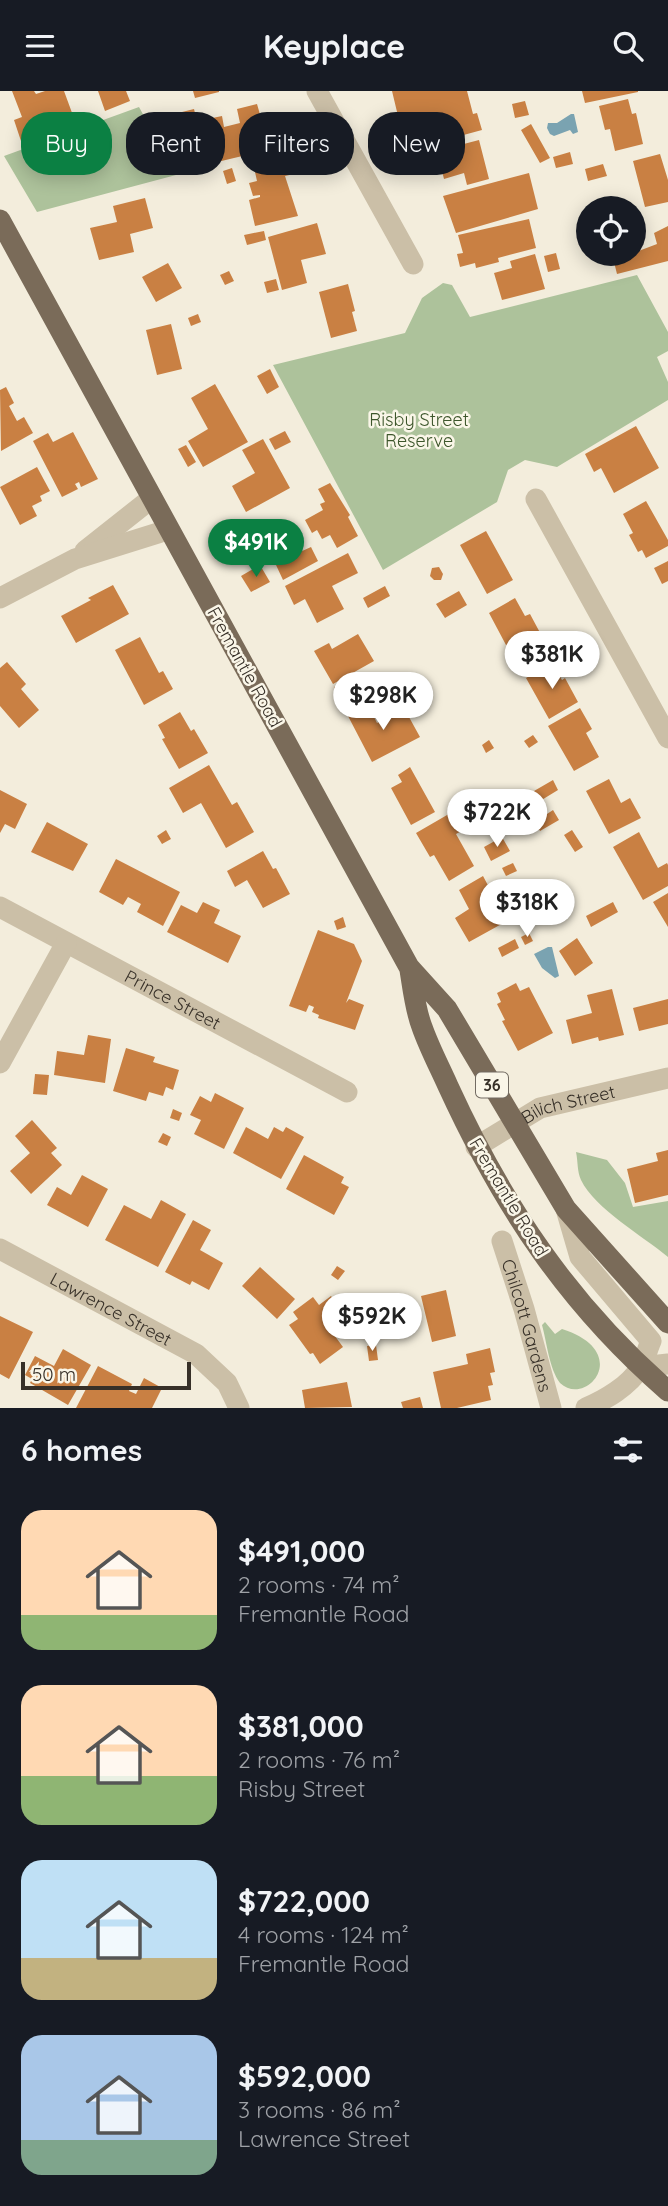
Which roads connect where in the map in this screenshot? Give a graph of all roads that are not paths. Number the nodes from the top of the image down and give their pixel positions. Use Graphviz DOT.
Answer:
graph roads {
  1 [pos="317,91"];
  2 [pos="0,220"];
  3 [pos="413,264"];
  4 [pos="152,498"];
  5 [pos="536,499"];
  6 [pos="168,528"];
  7 [pos="75,559"];
  8 [pos="0,599"];
  9 [pos="668,738"];
  10 [pos="0,907"];
  11 [pos="66,943"];
  12 [pos="409,967"];
  13 [pos="0,1063"];
  14 [pos="668,1078"];
  15 [pos="347,1093"];
  16 [pos="514,1124"];
  17 [pos="476,1147"];
  18 [pos="566,1209"];
  19 [pos="502,1241"];
  20 [pos="0,1249"];
  21 [pos="668,1323"];
  22 [pos="668,1364"];
  23 [pos="641,1367"];
  24 [pos="668,1391"];
  25 [pos="239,1408"];
  26 [pos="551,1408"];
  27 [pos="586,1408"];
  1 -- 3 [label="street"];
  2 -- 4 [label="main road, Fremantle Road / 36"];
  4 -- 6 [label="main road, Fremantle Road / 36"];
  4 -- 7 [label="street"];
  5 -- 9 [label="street"];
  6 -- 7 [label="street"];
  6 -- 12 [label="main road, Fremantle Road / 36"];
  7 -- 8 [label="street"];
  10 -- 11 [label="street, Prince Street"];
  11 -- 13 [label="street"];
  11 -- 15 [label="street, Prince Street"];
  12 -- 16 [label="main road, Fremantle Road / 36"];
  12 -- 17 [label="main road, Fremantle Road / 36"];
  14 -- 16 [label="street, Bilich Street"];
  16 -- 17 [label="street, Bilich Street"];
  16 -- 18 [label="main road, Fremantle Road / 36"];
  17 -- 23 [label="main road, Fremantle Road / 36"];
  18 -- 21 [label="main road, Fremantle Road / 36"];
  18 -- 23 [label="street"];
  19 -- 26 [label="street, Chilcott Gardens"];
  20 -- 25 [label="street, Lawrence Street"];
  22 -- 23 [label="street"];
  23 -- 24 [label="main road, Fremantle Road / 36"];
  23 -- 27 [label="street"];
}
